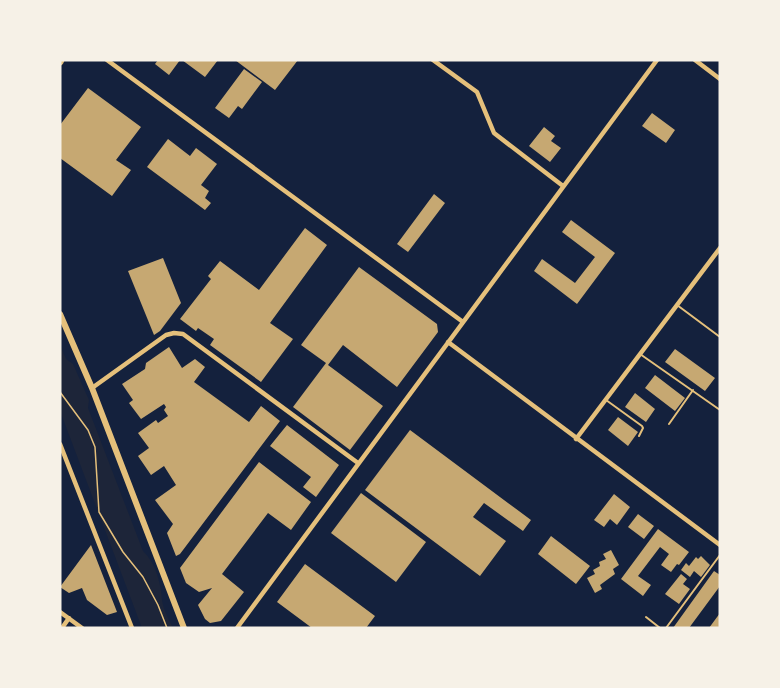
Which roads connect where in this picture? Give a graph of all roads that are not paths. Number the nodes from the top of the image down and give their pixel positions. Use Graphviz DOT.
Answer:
graph roads {
  1 [pos="107,60"];
  2 [pos="433,60"];
  3 [pos="657,60"];
  4 [pos="695,60"];
  5 [pos="720,79"];
  6 [pos="563,186"];
  7 [pos="720,248"];
  8 [pos="677,305"];
  9 [pos="60,314"];
  10 [pos="463,322"];
  11 [pos="720,337"];
  12 [pos="448,342"];
  13 [pos="640,354"];
  14 [pos="92,388"];
  15 [pos="693,390"];
  16 [pos="606,399"];
  17 [pos="720,410"];
  18 [pos="669,424"];
  19 [pos="639,436"];
  20 [pos="576,439"];
  21 [pos="60,444"];
  22 [pos="358,463"];
  23 [pos="720,545"];
  24 [pos="720,555"];
  25 [pos="60,612"];
  26 [pos="646,616"];
  27 [pos="69,618"];
  28 [pos="62,628"];
  29 [pos="82,628"];
  30 [pos="132,628"];
  31 [pos="184,628"];
  32 [pos="237,628"];
  33 [pos="660,628"];
  34 [pos="666,628"];
  1 -- 10 [label="street"];
  2 -- 6 [label="street"];
  3 -- 6 [label="street"];
  4 -- 5 [label="street"];
  6 -- 10 [label="street"];
  7 -- 8 [label="street"];
  8 -- 11 [label="lane"];
  8 -- 13 [label="street"];
  9 -- 14 [label="street"];
  10 -- 12 [label="street"];
  12 -- 20 [label="street"];
  12 -- 22 [label="street"];
  13 -- 15 [label="lane"];
  13 -- 16 [label="street"];
  14 -- 22 [label="street"];
  14 -- 31 [label="street"];
  15 -- 17 [label="lane"];
  15 -- 18 [label="lane"];
  16 -- 19 [label="lane"];
  16 -- 20 [label="street"];
  20 -- 23 [label="street"];
  21 -- 30 [label="street"];
  22 -- 32 [label="street"];
  24 -- 34 [label="lane"];
  25 -- 27 [label="street"];
  26 -- 33 [label="lane"];
  27 -- 28 [label="street"];
  27 -- 29 [label="street"];
}
